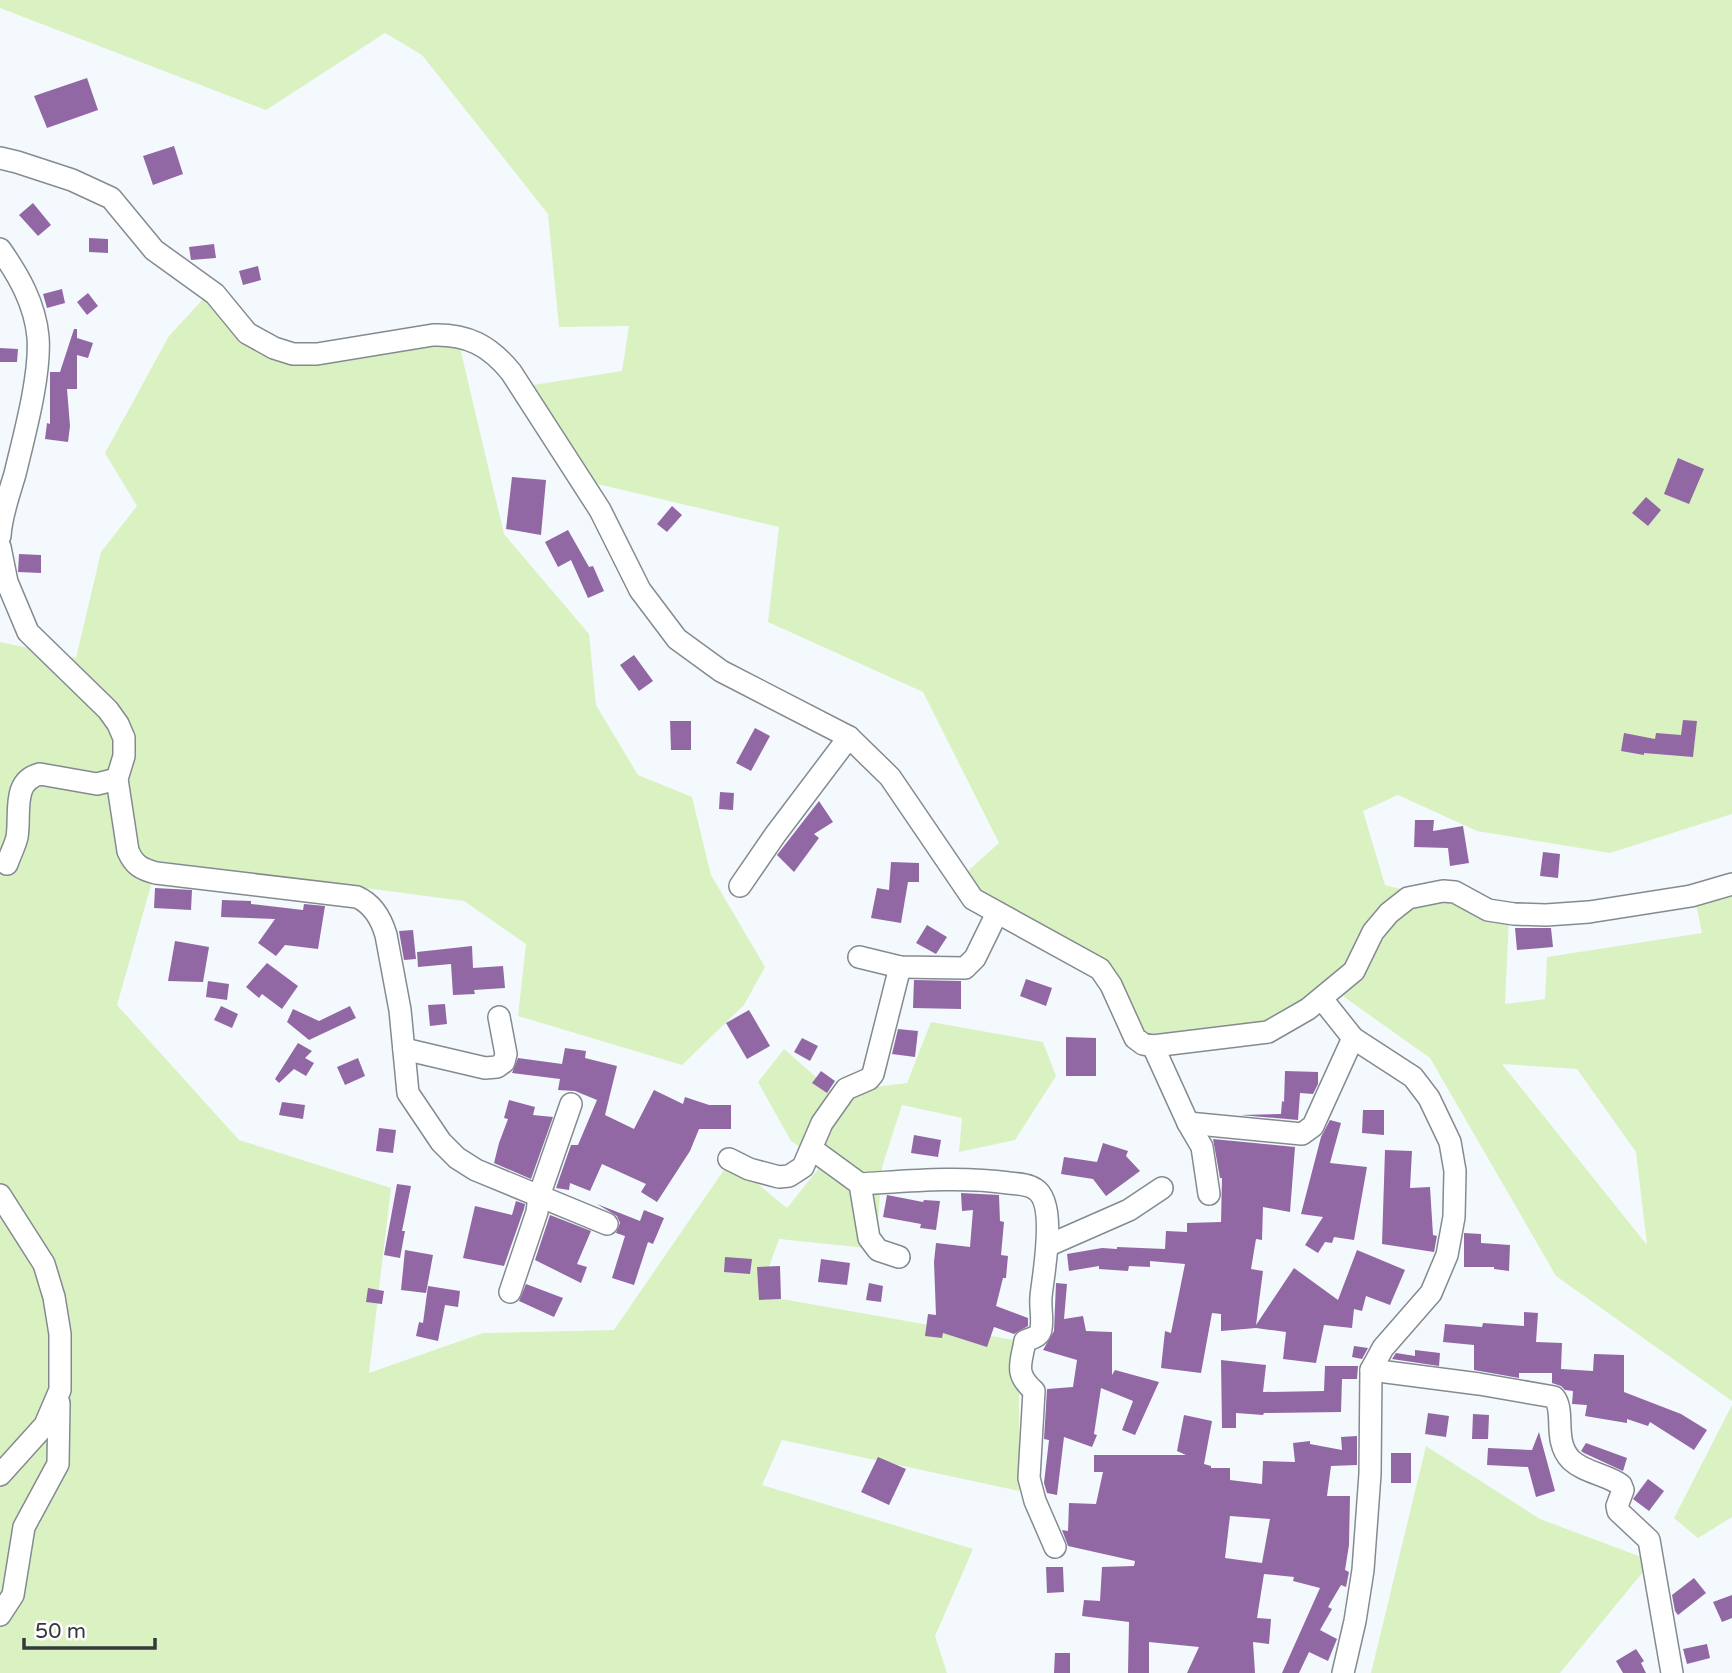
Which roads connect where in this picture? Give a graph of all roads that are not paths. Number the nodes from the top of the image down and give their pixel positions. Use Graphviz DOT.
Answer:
graph roads {
  1 [pos="0,159"];
  2 [pos="0,249"];
  3 [pos="0,536"];
  4 [pos="0,547"];
  5 [pos="849,737"];
  6 [pos="117,779"];
  7 [pos="7,864"];
  8 [pos="1732,884"];
  9 [pos="740,886"];
  10 [pos="997,913"];
  11 [pos="859,957"];
  12 [pos="900,967"];
  13 [pos="1321,999"];
  14 [pos="499,1017"];
  15 [pos="1353,1038"];
  16 [pos="1153,1046"];
  17 [pos="404,1049"];
  18 [pos="571,1104"];
  19 [pos="1188,1124"];
  20 [pos="812,1149"];
  21 [pos="729,1159"];
  22 [pos="860,1184"];
  23 [pos="1162,1188"];
  24 [pos="1209,1194"];
  25 [pos="0,1195"];
  26 [pos="539,1196"];
  27 [pos="607,1224"];
  28 [pos="1047,1246"];
  29 [pos="899,1257"];
  30 [pos="510,1292"];
  31 [pos="1371,1370"];
  32 [pos="60,1390"];
  33 [pos="0,1475"];
  34 [pos="1055,1547"];
  35 [pos="0,1615"];
  36 [pos="1343,1673"];
  37 [pos="1672,1673"];
  1 -- 5 [label="street"];
  2 -- 3 [label="street"];
  4 -- 6 [label="street"];
  5 -- 9 [label="street"];
  5 -- 10 [label="street"];
  6 -- 7 [label="street"];
  6 -- 17 [label="street"];
  8 -- 13 [label="street"];
  10 -- 12 [label="street"];
  10 -- 16 [label="street"];
  11 -- 12 [label="street"];
  12 -- 20 [label="street"];
  13 -- 15 [label="street"];
  13 -- 16 [label="street"];
  14 -- 17 [label="street"];
  15 -- 19 [label="street"];
  15 -- 31 [label="street"];
  16 -- 19 [label="street"];
  17 -- 26 [label="street"];
  18 -- 26 [label="street"];
  19 -- 24 [label="street"];
  20 -- 21 [label="street"];
  20 -- 22 [label="street"];
  22 -- 28 [label="street"];
  22 -- 29 [label="street"];
  23 -- 28 [label="street"];
  25 -- 32 [label="street"];
  26 -- 27 [label="street"];
  26 -- 30 [label="street"];
  28 -- 34 [label="street"];
  31 -- 36 [label="street"];
  31 -- 37 [label="street"];
  32 -- 33 [label="street"];
  32 -- 35 [label="street"];
}
